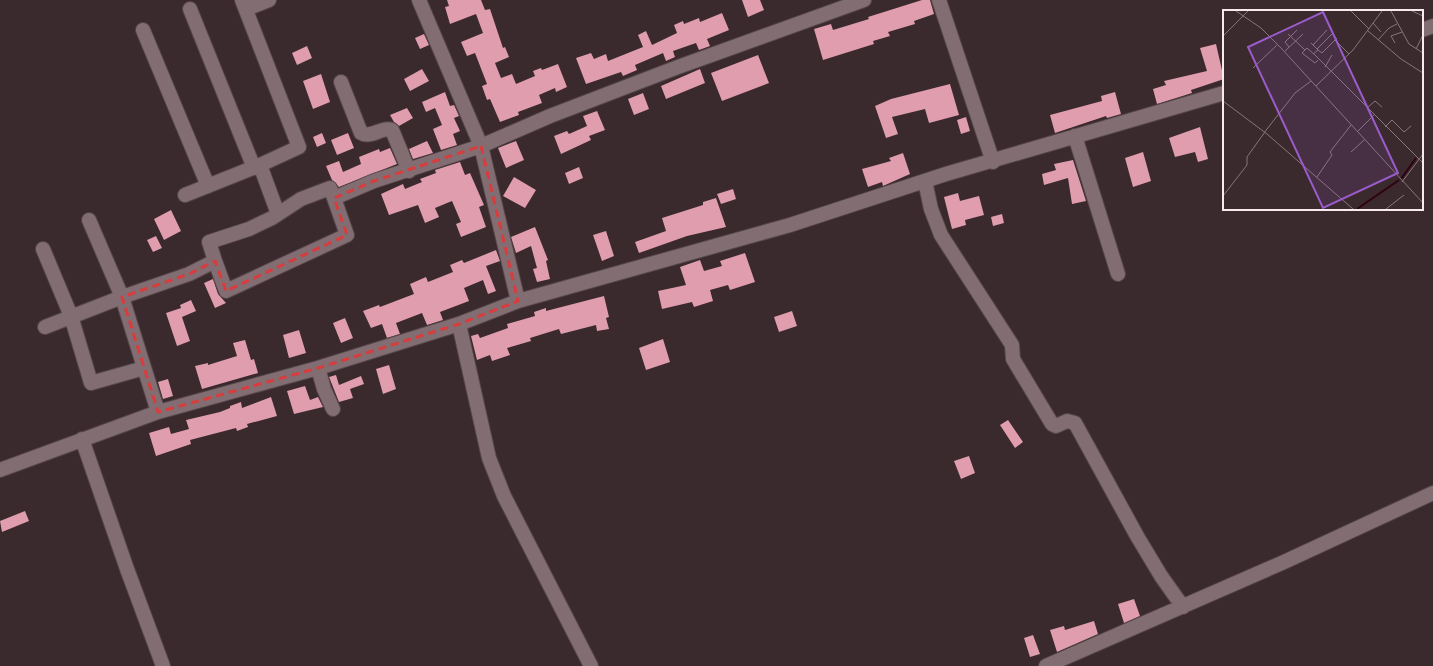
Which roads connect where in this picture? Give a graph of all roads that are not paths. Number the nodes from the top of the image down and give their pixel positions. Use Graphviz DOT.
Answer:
graph roads {
  1 [pos="269,0"];
  2 [pos="419,0"];
  3 [pos="939,0"];
  4 [pos="858,1"];
  5 [pos="244,5"];
  6 [pos="190,9"];
  7 [pos="1433,26"];
  8 [pos="143,30"];
  9 [pos="1423,30"];
  10 [pos="341,82"];
  11 [pos="1223,93"];
  12 [pos="1075,136"];
  13 [pos="481,146"];
  14 [pos="993,162"];
  15 [pos="257,166"];
  16 [pos="409,171"];
  17 [pos="925,181"];
  18 [pos="208,186"];
  19 [pos="185,195"];
  20 [pos="334,198"];
  21 [pos="278,214"];
  22 [pos="89,220"];
  23 [pos="42,249"];
  24 [pos="215,261"];
  25 [pos="1118,274"];
  26 [pos="122,297"];
  27 [pos="518,301"];
  28 [pos="72,316"];
  29 [pos="459,324"];
  30 [pos="45,327"];
  31 [pos="144,368"];
  32 [pos="318,368"];
  33 [pos="332,409"];
  34 [pos="158,412"];
  35 [pos="82,439"];
  36 [pos="0,470"];
  37 [pos="1433,493"];
  38 [pos="1183,606"];
  39 [pos="163,666"];
  40 [pos="591,666"];
  41 [pos="1046,666"];
  1 -- 5 [label="street"];
  2 -- 13 [label="street"];
  3 -- 14 [label="street"];
  4 -- 13 [label="street"];
  5 -- 15 [label="street"];
  6 -- 15 [label="street"];
  7 -- 9 [label="street"];
  8 -- 18 [label="street"];
  10 -- 16 [label="street"];
  11 -- 12 [label="street"];
  12 -- 14 [label="street"];
  12 -- 25 [label="street"];
  13 -- 16 [label="street"];
  13 -- 27 [label="street"];
  14 -- 17 [label="street"];
  15 -- 18 [label="street"];
  15 -- 21 [label="street"];
  16 -- 20 [label="street"];
  17 -- 27 [label="street"];
  17 -- 38 [label="street"];
  18 -- 19 [label="street"];
  20 -- 21 [label="street"];
  20 -- 24 [label="street"];
  21 -- 24 [label="street"];
  22 -- 26 [label="street"];
  23 -- 28 [label="street"];
  24 -- 26 [label="street"];
  26 -- 28 [label="street"];
  26 -- 31 [label="street"];
  27 -- 29 [label="street"];
  28 -- 30 [label="street"];
  28 -- 31 [label="street"];
  29 -- 32 [label="street"];
  29 -- 40 [label="street"];
  31 -- 34 [label="street"];
  32 -- 33 [label="street"];
  32 -- 34 [label="street"];
  34 -- 35 [label="street"];
  35 -- 36 [label="street"];
  35 -- 39 [label="street"];
  37 -- 38 [label="street"];
  38 -- 41 [label="street"];
}
